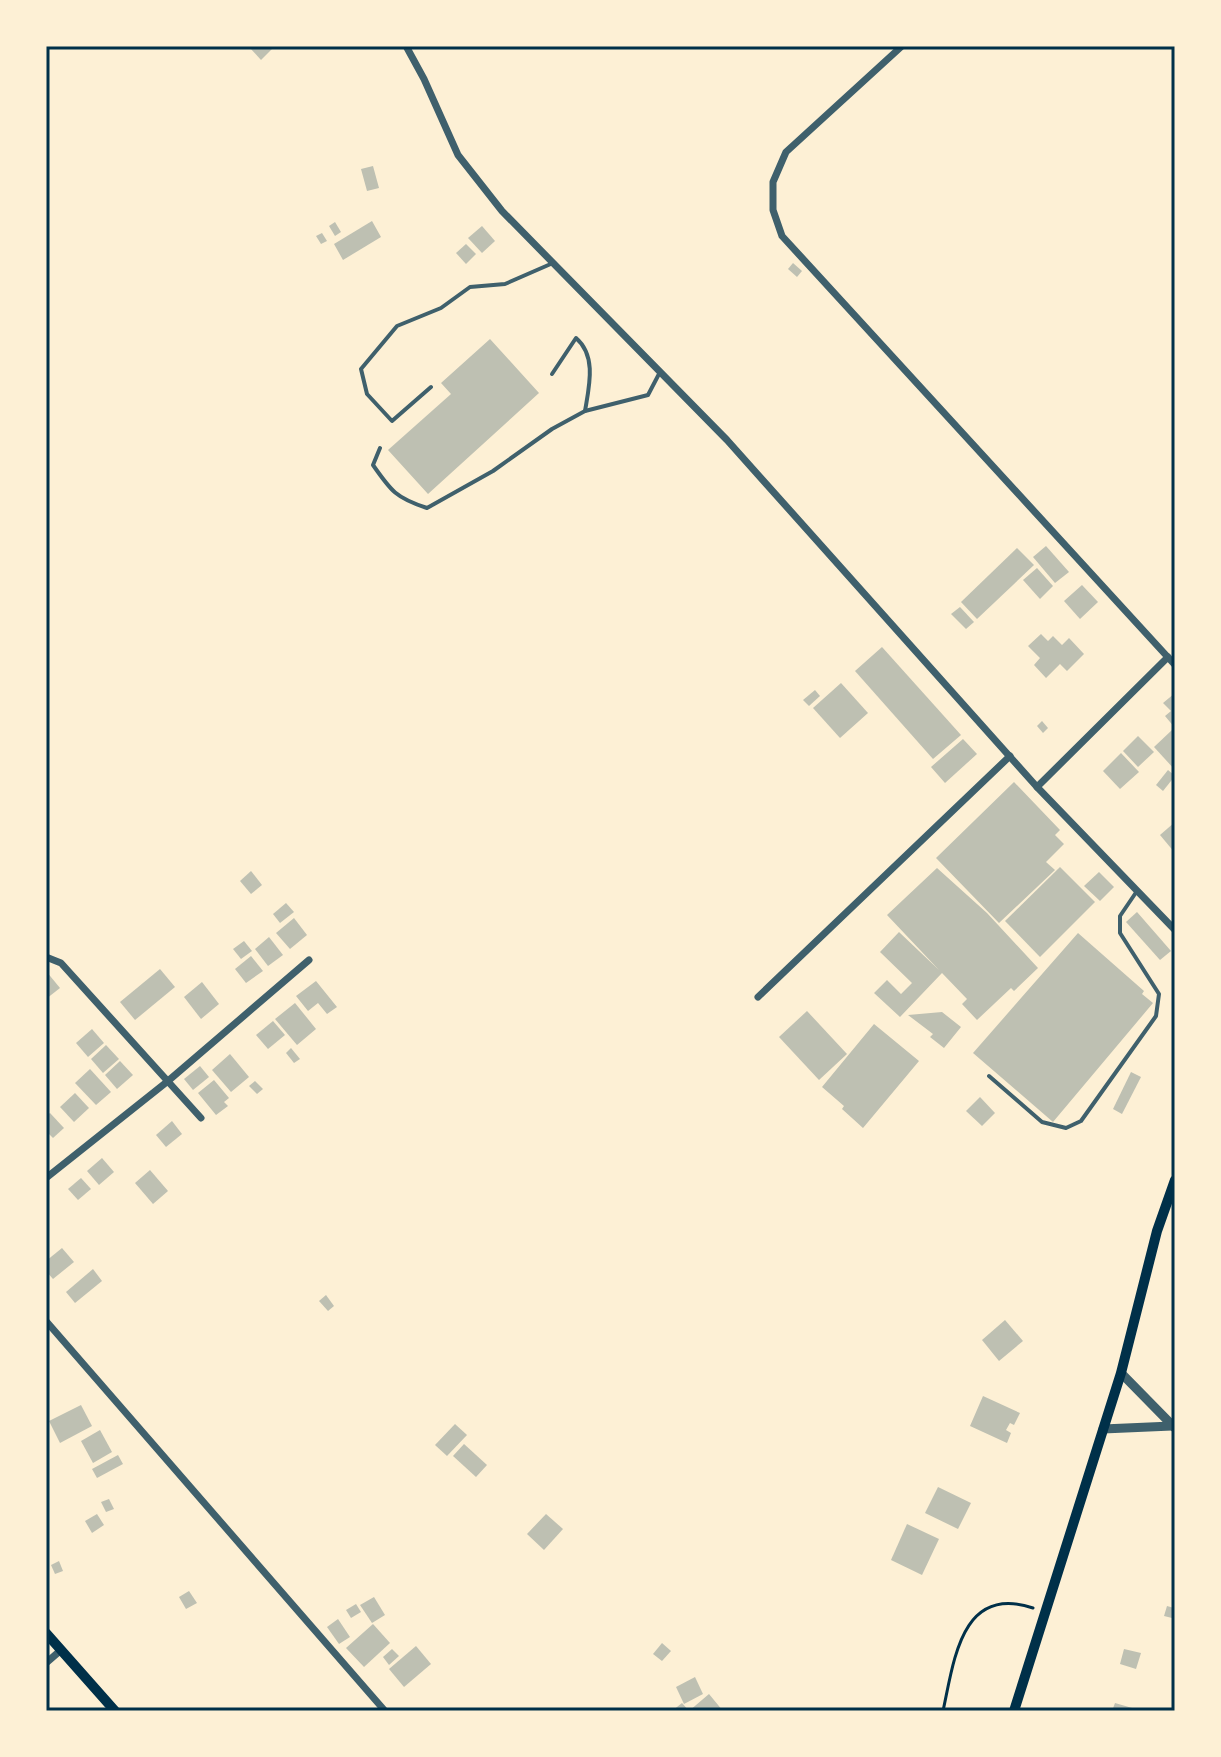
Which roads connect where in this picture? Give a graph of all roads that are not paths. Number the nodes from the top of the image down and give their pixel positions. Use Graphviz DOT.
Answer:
graph roads {
  1 [pos="406,46"];
  2 [pos="902,46"];
  3 [pos="553,263"];
  4 [pos="660,372"];
  5 [pos="552,374"];
  6 [pos="431,387"];
  7 [pos="585,411"];
  8 [pos="380,448"];
  9 [pos="1168,657"];
  10 [pos="1175,665"];
  11 [pos="1010,756"];
  12 [pos="1037,787"];
  13 [pos="1137,891"];
  14 [pos="1174,928"];
  15 [pos="47,956"];
  16 [pos="309,960"];
  17 [pos="758,997"];
  18 [pos="989,1076"];
  19 [pos="168,1081"];
  20 [pos="201,1118"];
  21 [pos="46,1178"];
  22 [pos="1175,1180"];
  23 [pos="46,1321"];
  24 [pos="1121,1373"];
  25 [pos="1174,1427"];
  26 [pos="1103,1429"];
  27 [pos="46,1633"];
  28 [pos="61,1650"];
  29 [pos="46,1663"];
  30 [pos="115,1711"];
  31 [pos="385,1711"];
  32 [pos="1014,1711"];
  1 -- 3 [label="street"];
  2 -- 9 [label="street"];
  3 -- 4 [label="street"];
  3 -- 6 [label="lane"];
  4 -- 7 [label="lane"];
  4 -- 11 [label="street"];
  5 -- 7 [label="lane"];
  7 -- 8 [label="lane"];
  9 -- 10 [label="street"];
  9 -- 12 [label="street"];
  11 -- 12 [label="street"];
  11 -- 17 [label="street"];
  12 -- 13 [label="street"];
  13 -- 14 [label="street"];
  13 -- 18 [label="lane"];
  15 -- 19 [label="street"];
  16 -- 19 [label="street"];
  19 -- 20 [label="street"];
  19 -- 21 [label="street"];
  22 -- 24 [label="main road"];
  23 -- 31 [label="street"];
  24 -- 25 [label="street"];
  24 -- 26 [label="main road"];
  25 -- 26 [label="street"];
  26 -- 32 [label="main road"];
  27 -- 28 [label="main road"];
  28 -- 29 [label="street"];
  28 -- 30 [label="main road"];
}
